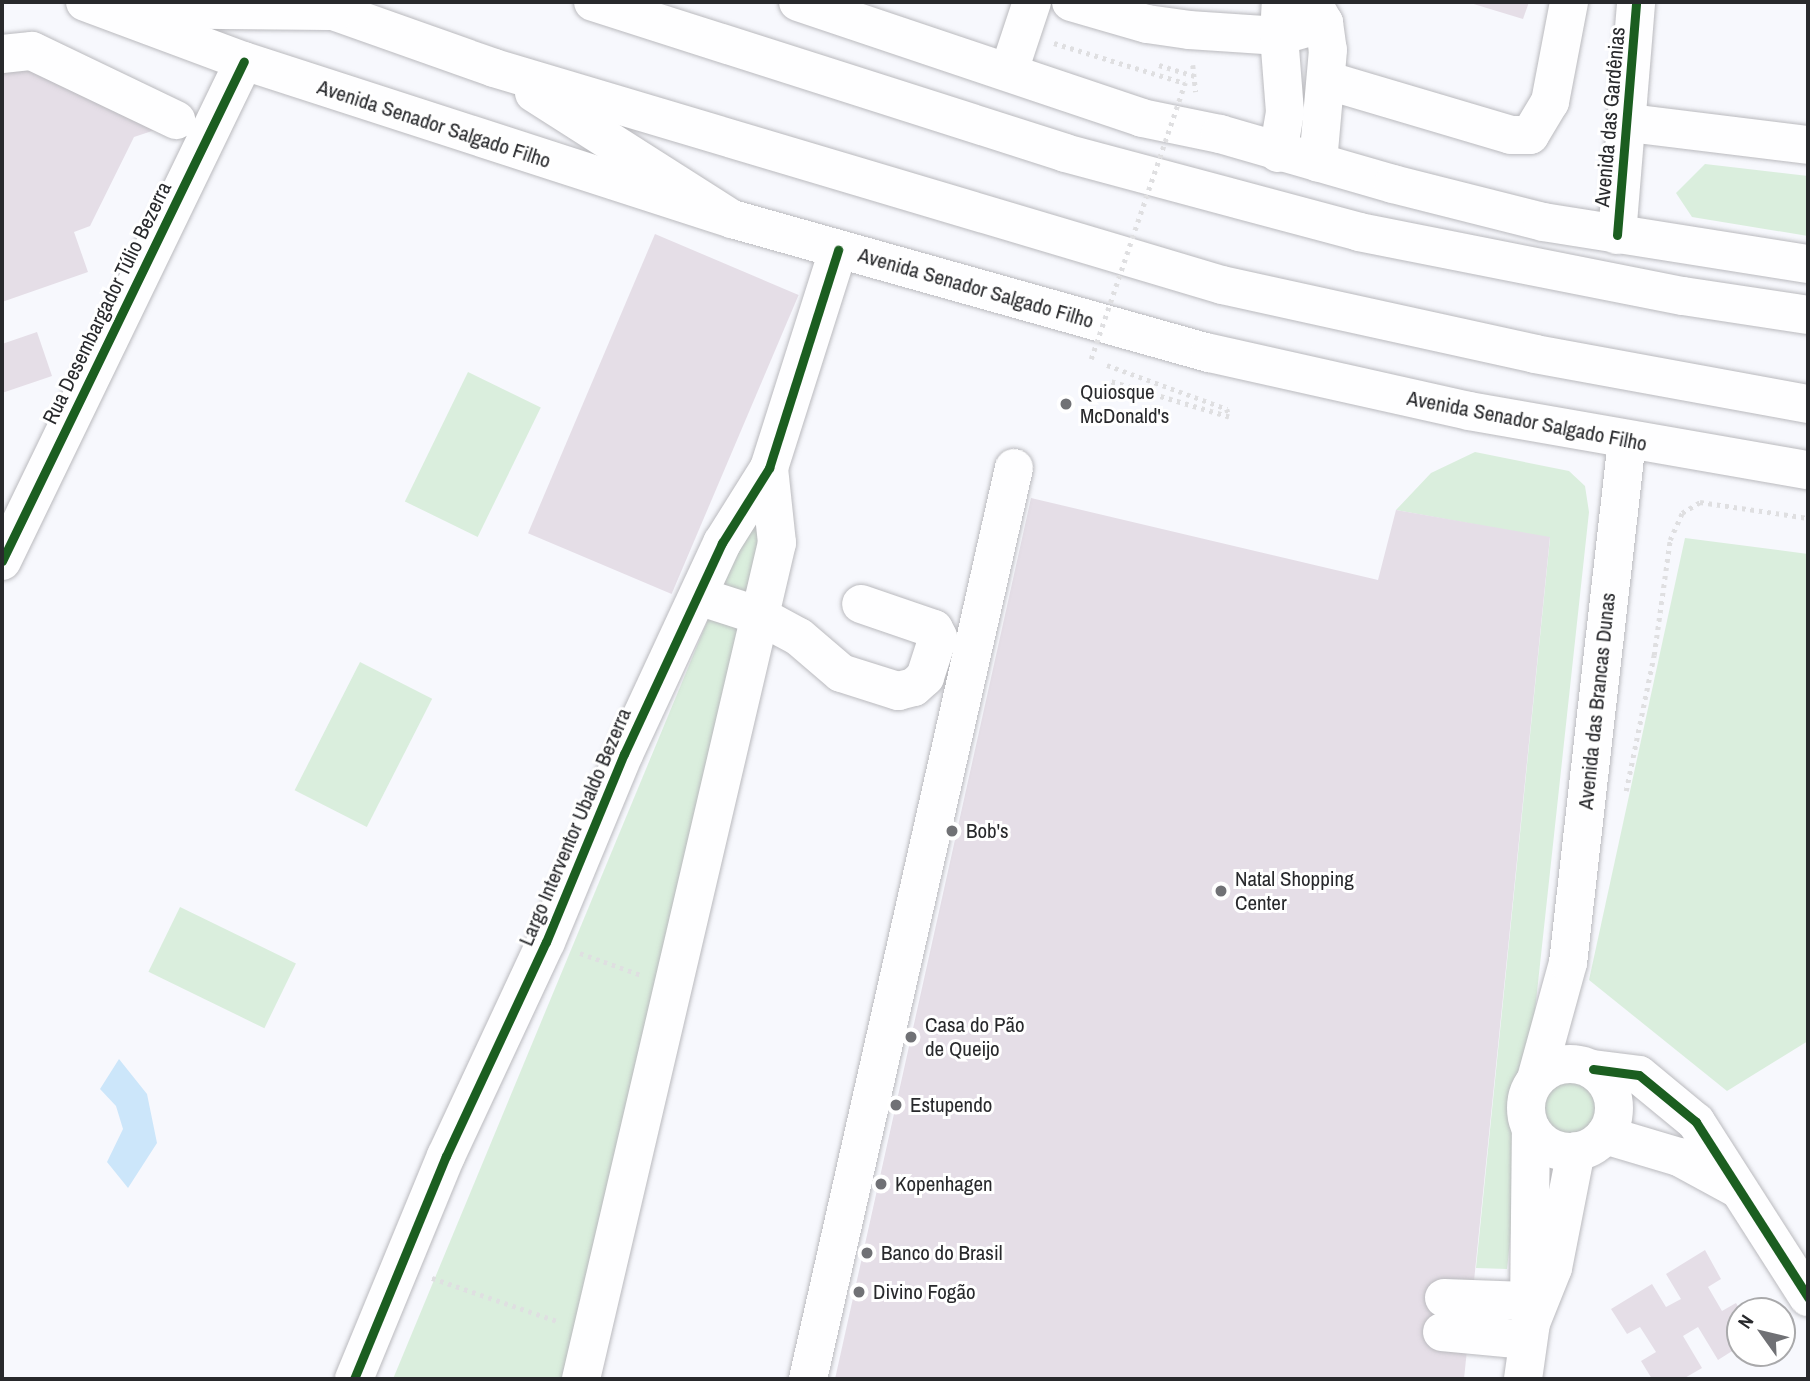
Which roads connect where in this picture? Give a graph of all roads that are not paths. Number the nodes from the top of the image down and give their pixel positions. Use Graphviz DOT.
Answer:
graph roads {
  1 [pos="593,2"];
  2 [pos="798,2"];
  3 [pos="1032,2"];
  4 [pos="1071,2"];
  5 [pos="1569,2"];
  6 [pos="1636,2"];
  7 [pos="98,6"];
  8 [pos="322,6"];
  9 [pos="1318,12"];
  10 [pos="1280,19"];
  11 [pos="2,54"];
  12 [pos="244,61"];
  13 [pos="494,68"];
  14 [pos="1009,71"];
  15 [pos="1329,81"];
  16 [pos="176,120"];
  17 [pos="1629,123"];
  18 [pos="1808,145"];
  19 [pos="1278,153"];
  20 [pos="1318,163"];
  21 [pos="732,219"];
  22 [pos="1617,235"];
  23 [pos="838,250"];
  24 [pos="1808,264"];
  25 [pos="1808,316"];
  26 [pos="1808,404"];
  27 [pos="1627,440"];
  28 [pos="769,468"];
  29 [pos="1014,468"];
  30 [pos="1808,471"];
  31 [pos="2,561"];
  32 [pos="694,603"];
  33 [pos="861,604"];
  34 [pos="758,626"];
  35 [pos="1568,963"];
  36 [pos="1584,1067"];
  37 [pos="1536,1079"];
  38 [pos="1531,1129"];
  39 [pos="1590,1143"];
  40 [pos="1740,1190"];
  41 [pos="1808,1297"];
  42 [pos="1443,1315"];
  43 [pos="1528,1321"];
  44 [pos="354,1379"];
  45 [pos="581,1379"];
  46 [pos="808,1379"];
  47 [pos="1523,1379"];
  1 -- 25 [label="main road"];
  2 -- 14 [label="main road"];
  3 -- 14 [label="main road"];
  4 -- 10 [label="main road"];
  5 -- 15 [label="main road"];
  6 -- 17 [label="main road, Avenida das Gardênias"];
  7 -- 8 [label="main road"];
  7 -- 12 [label="main road, Avenida Senador Salgado Filho"];
  8 -- 13 [label="main road"];
  9 -- 10 [label="main road"];
  9 -- 15 [label="main road"];
  10 -- 19 [label="main road"];
  11 -- 16 [label="main road"];
  12 -- 21 [label="main road, Avenida Senador Salgado Filho"];
  12 -- 31 [label="main road, Rua Desembargador Túlio Bezerra"];
  13 -- 21 [label="main road"];
  13 -- 26 [label="main road"];
  14 -- 19 [label="main road"];
  15 -- 20 [label="main road"];
  17 -- 18 [label="main road"];
  17 -- 22 [label="main road, Avenida das Gardênias"];
  19 -- 20 [label="main road"];
  20 -- 22 [label="main road"];
  21 -- 23 [label="main road, Avenida Senador Salgado Filho"];
  22 -- 24 [label="main road"];
  23 -- 27 [label="main road, Avenida Senador Salgado Filho"];
  23 -- 28 [label="main road, Largo Interventor Ubaldo Bezerra"];
  27 -- 30 [label="main road, Avenida Senador Salgado Filho"];
  27 -- 35 [label="main road, Avenida das Brancas Dunas"];
  28 -- 32 [label="main road, Largo Interventor Ubaldo Bezerra"];
  28 -- 34 [label="main road, Largo Interventor Ubaldo Bezerra"];
  29 -- 46 [label="main road"];
  32 -- 34 [label="main road"];
  32 -- 44 [label="main road, Largo Interventor Ubaldo Bezerra"];
  33 -- 34 [label="main road"];
  34 -- 45 [label="main road, Largo Interventor Ubaldo Bezerra"];
  35 -- 36 [label="main road, Avenida das Brancas Dunas"];
  35 -- 37 [label="main road, Avenida das Brancas Dunas"];
  36 -- 37 [label="main road"];
  36 -- 39 [label="main road"];
  36 -- 40 [label="main road"];
  37 -- 38 [label="main road"];
  38 -- 39 [label="main road"];
  38 -- 43 [label="main road"];
  39 -- 40 [label="main road"];
  39 -- 43 [label="main road"];
  40 -- 41 [label="main road"];
  42 -- 43 [label="main road"];
  43 -- 47 [label="main road"];
}
